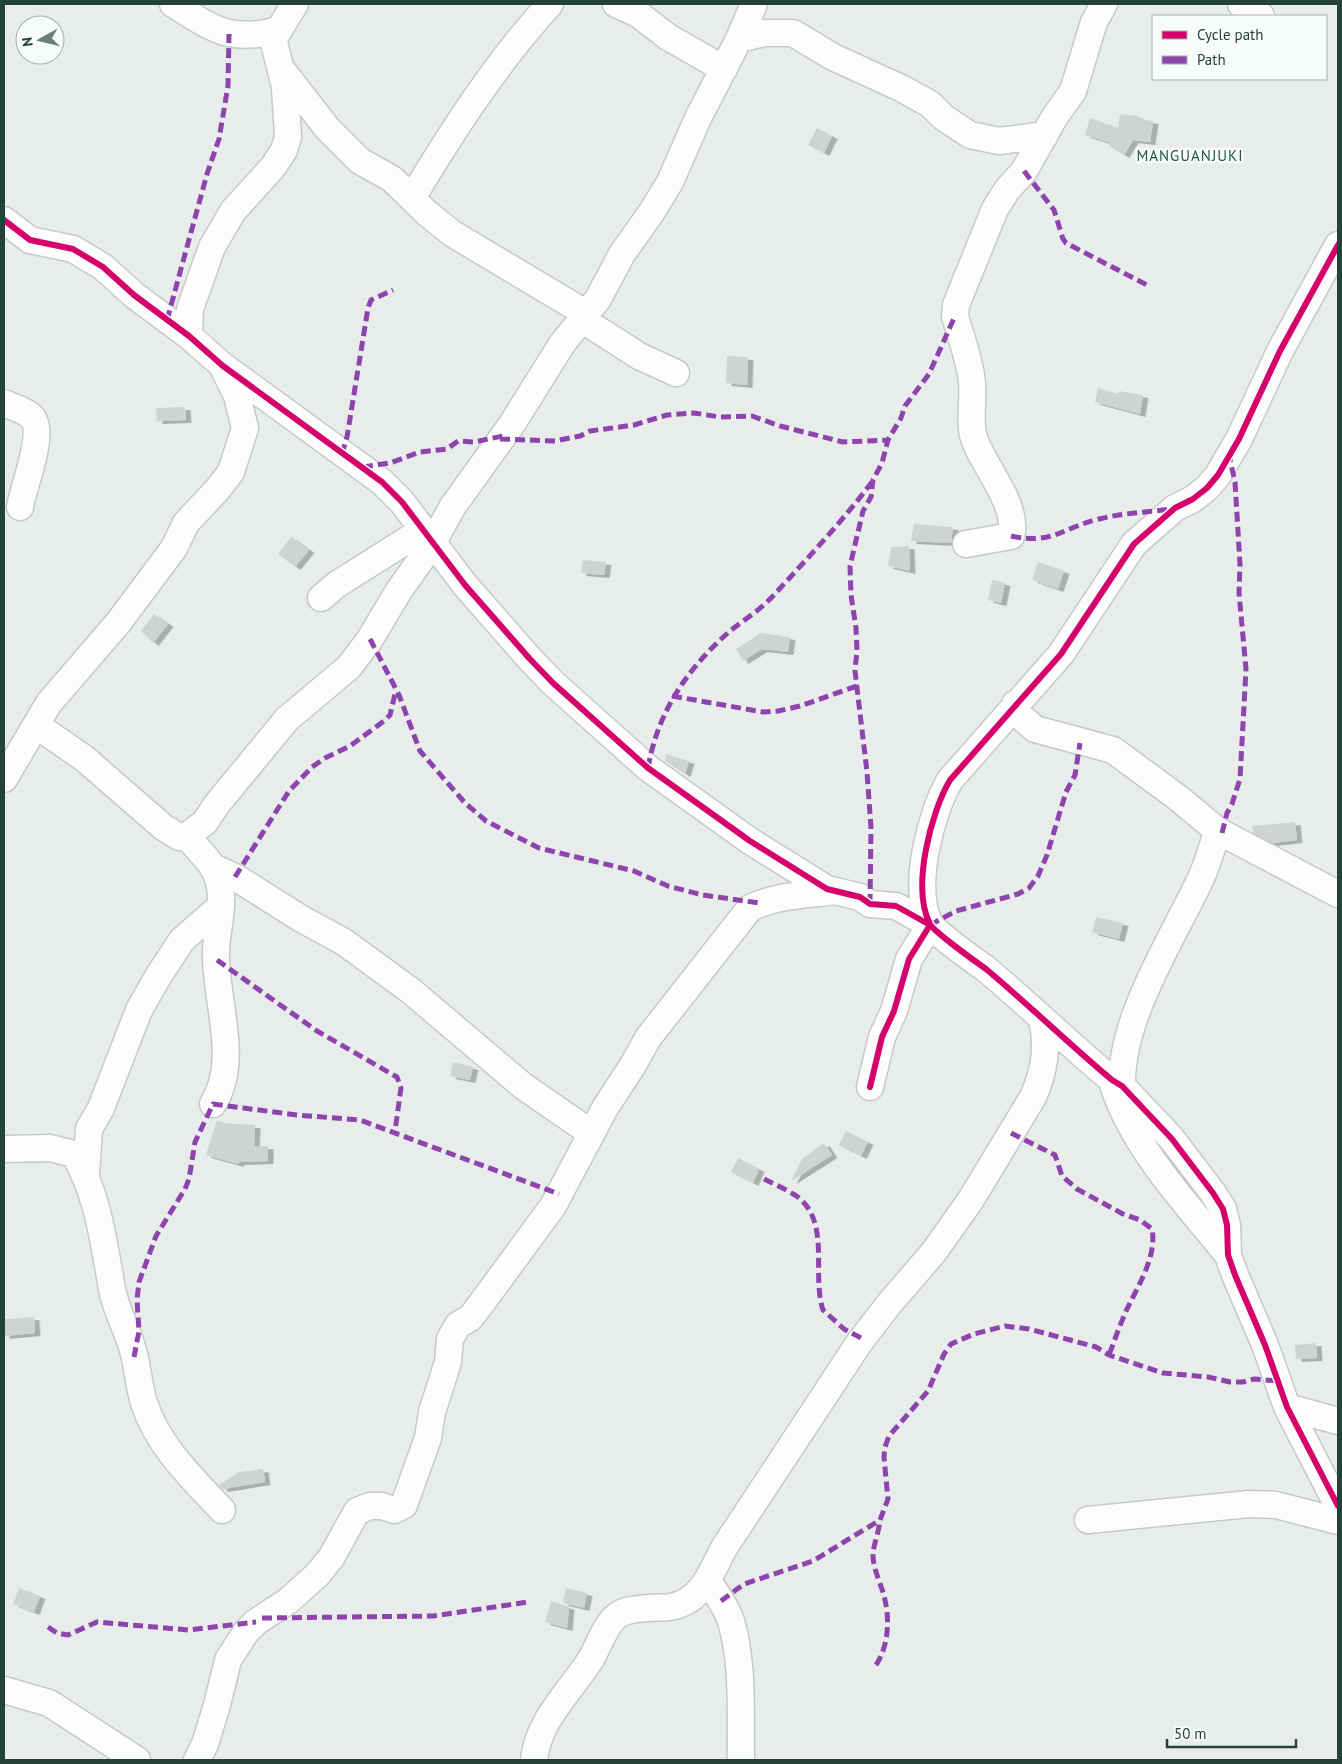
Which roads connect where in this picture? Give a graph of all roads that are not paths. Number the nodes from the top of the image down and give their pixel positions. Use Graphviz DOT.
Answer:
graph roads {
  1 [pos="173,4"];
  2 [pos="295,4"];
  3 [pos="550,4"];
  4 [pos="616,4"];
  5 [pos="754,4"];
  6 [pos="1104,4"];
  7 [pos="1241,4"];
  8 [pos="1259,15"];
  9 [pos="279,30"];
  10 [pos="739,40"];
  11 [pos="724,69"];
  12 [pos="282,70"];
  13 [pos="1045,135"];
  14 [pos="412,198"];
  15 [pos="4,220"];
  16 [pos="1338,245"];
  17 [pos="585,317"];
  18 [pos="189,336"];
  19 [pos="223,366"];
  20 [pos="676,373"];
  21 [pos="4,403"];
  22 [pos="20,508"];
  23 [pos="428,537"];
  24 [pos="966,544"];
  25 [pos="321,598"];
  26 [pos="1016,704"];
  27 [pos="36,725"];
  28 [pos="4,778"];
  29 [pos="1218,831"];
  30 [pos="187,836"];
  31 [pos="213,867"];
  32 [pos="836,891"];
  33 [pos="1338,894"];
  34 [pos="221,906"];
  35 [pos="930,925"];
  36 [pos="1042,1018"];
  37 [pos="1117,1083"];
  38 [pos="870,1087"];
  39 [pos="213,1104"];
  40 [pos="591,1133"];
  41 [pos="4,1150"];
  42 [pos="86,1174"];
  43 [pos="1287,1406"];
  44 [pos="1338,1421"];
  45 [pos="1338,1506"];
  46 [pos="222,1510"];
  47 [pos="1088,1520"];
  48 [pos="1338,1521"];
  49 [pos="708,1581"];
  50 [pos="4,1690"];
  51 [pos="137,1760"];
  52 [pos="197,1760"];
  53 [pos="534,1760"];
  54 [pos="741,1760"];
  1 -- 9 [label="street"];
  2 -- 9 [label="street"];
  3 -- 14 [label="street"];
  4 -- 11 [label="street"];
  5 -- 10 [label="street"];
  6 -- 13 [label="street"];
  7 -- 8 [label="street"];
  9 -- 12 [label="street"];
  10 -- 11 [label="street"];
  10 -- 13 [label="street"];
  11 -- 17 [label="street"];
  12 -- 14 [label="street"];
  12 -- 18 [label="street"];
  13 -- 24 [label="street"];
  14 -- 17 [label="street"];
  15 -- 18 [label="street"];
  16 -- 26 [label="street"];
  17 -- 20 [label="street"];
  17 -- 23 [label="street"];
  18 -- 19 [label="street"];
  19 -- 23 [label="street"];
  19 -- 27 [label="street"];
  21 -- 22 [label="street"];
  23 -- 25 [label="street"];
  23 -- 30 [label="street"];
  23 -- 32 [label="street"];
  26 -- 29 [label="street"];
  26 -- 35 [label="street"];
  27 -- 28 [label="street"];
  27 -- 30 [label="street"];
  29 -- 33 [label="street"];
  29 -- 37 [label="street"];
  30 -- 31 [label="street"];
  31 -- 34 [label="street"];
  31 -- 40 [label="street"];
  32 -- 35 [label="street"];
  32 -- 40 [label="street"];
  34 -- 39 [label="street"];
  34 -- 42 [label="street"];
  35 -- 36 [label="street"];
  35 -- 38 [label="street"];
  36 -- 37 [label="street"];
  36 -- 49 [label="street"];
  37 -- 43 [label="street"];
  40 -- 52 [label="street"];
  41 -- 42 [label="street"];
  42 -- 46 [label="street"];
  43 -- 44 [label="street"];
  43 -- 45 [label="street"];
  47 -- 48 [label="street"];
  49 -- 53 [label="street"];
  49 -- 54 [label="street"];
  50 -- 51 [label="street"];
}
